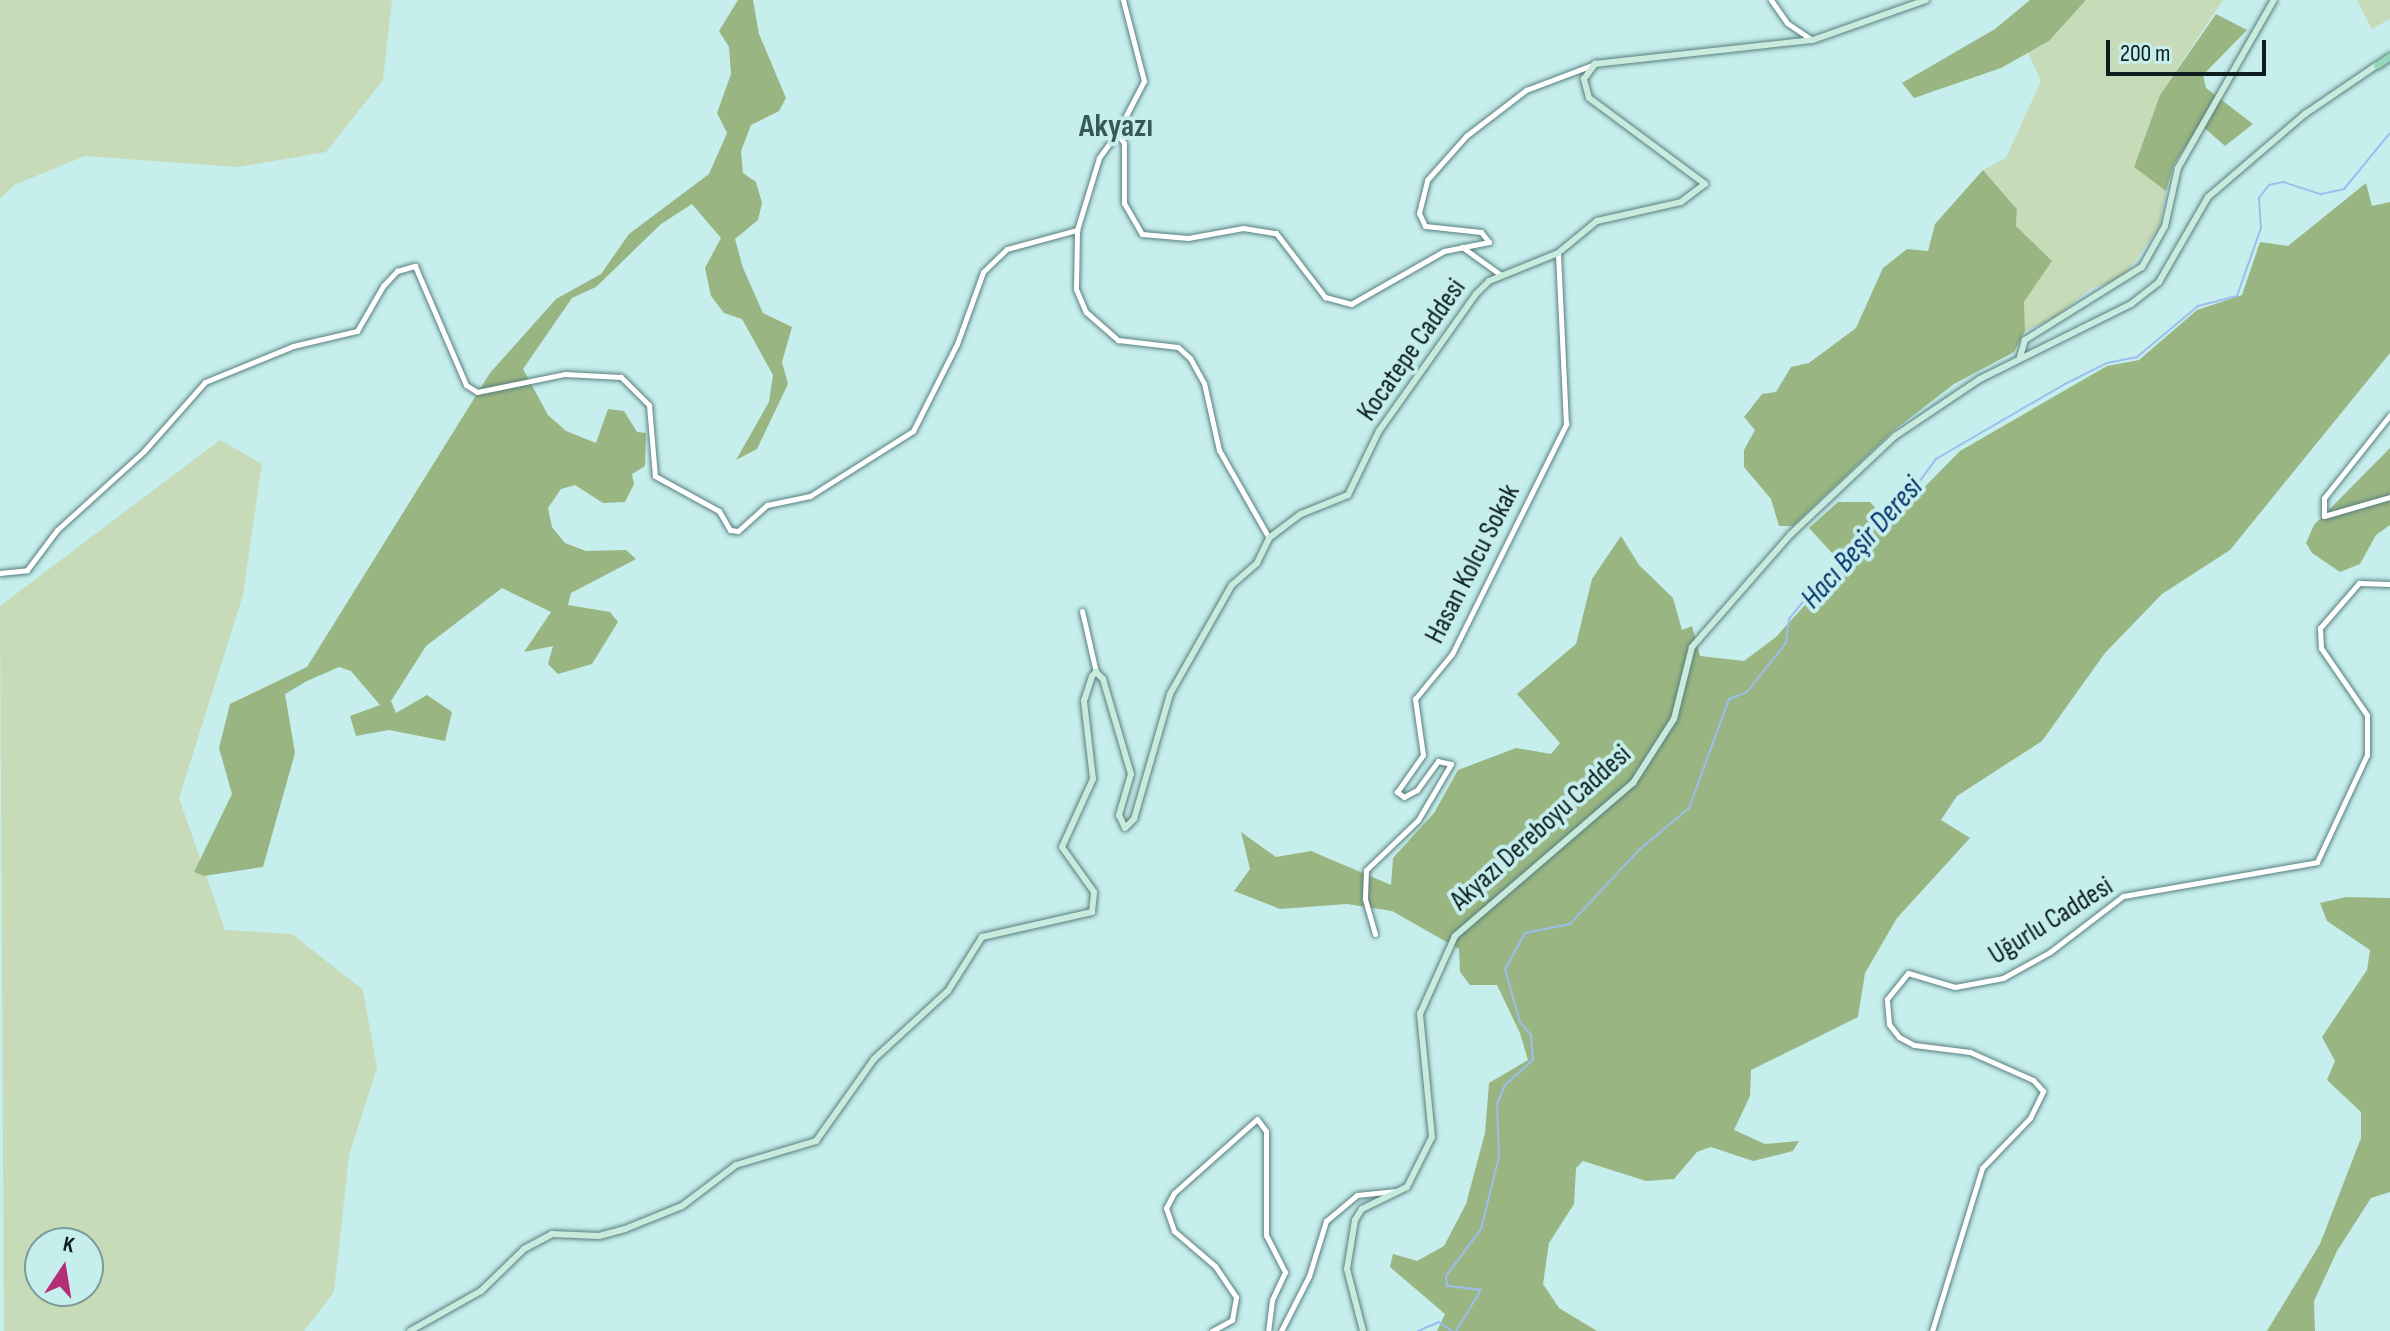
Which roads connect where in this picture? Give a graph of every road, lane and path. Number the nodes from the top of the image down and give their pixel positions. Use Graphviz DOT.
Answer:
graph roads {
  1 [pos="1123,0"];
  2 [pos="1771,0"];
  3 [pos="1926,0"];
  4 [pos="2274,0"];
  5 [pos="1813,40"];
  6 [pos="2390,58"];
  7 [pos="1595,64"];
  8 [pos="2377,65"];
  9 [pos="1117,133"];
  10 [pos="1077,230"];
  11 [pos="1462,246"];
  12 [pos="1558,253"];
  13 [pos="1501,275"];
  14 [pos="2020,357"];
  15 [pos="2390,415"];
  16 [pos="2390,497"];
  17 [pos="1269,538"];
  18 [pos="0,573"];
  19 [pos="2390,584"];
  20 [pos="1082,611"];
  21 [pos="1096,672"];
  22 [pos="1375,934"];
  23 [pos="1407,1187"];
  24 [pos="410,1331"];
  25 [pos="1212,1331"];
  26 [pos="1268,1331"];
  27 [pos="1281,1331"];
  28 [pos="1363,1331"];
  29 [pos="1932,1331"];
  1 -- 9 [label="street"];
  2 -- 5 [label="street"];
  3 -- 5 [label="main road"];
  4 -- 14 [label="main road"];
  5 -- 7 [label="main road"];
  6 -- 8 [label="main road"];
  7 -- 11 [label="street"];
  7 -- 12 [label="main road, Kocatepe Caddesi"];
  8 -- 14 [label="main road"];
  9 -- 10 [label="street"];
  9 -- 11 [label="street"];
  10 -- 17 [label="street"];
  10 -- 18 [label="street"];
  11 -- 13 [label="street"];
  12 -- 13 [label="main road, Kocatepe Caddesi"];
  12 -- 22 [label="street, Hasan Kolcu Sokak"];
  13 -- 17 [label="main road, Kocatepe Caddesi"];
  14 -- 23 [label="main road, Akyazı Dereboyu Caddesi"];
  15 -- 16 [label="street"];
  17 -- 21 [label="main road"];
  19 -- 29 [label="street, Uğurlu Caddesi"];
  20 -- 21 [label="street"];
  21 -- 24 [label="main road"];
  23 -- 27 [label="street"];
  23 -- 28 [label="main road"];
  25 -- 26 [label="street"];
}
